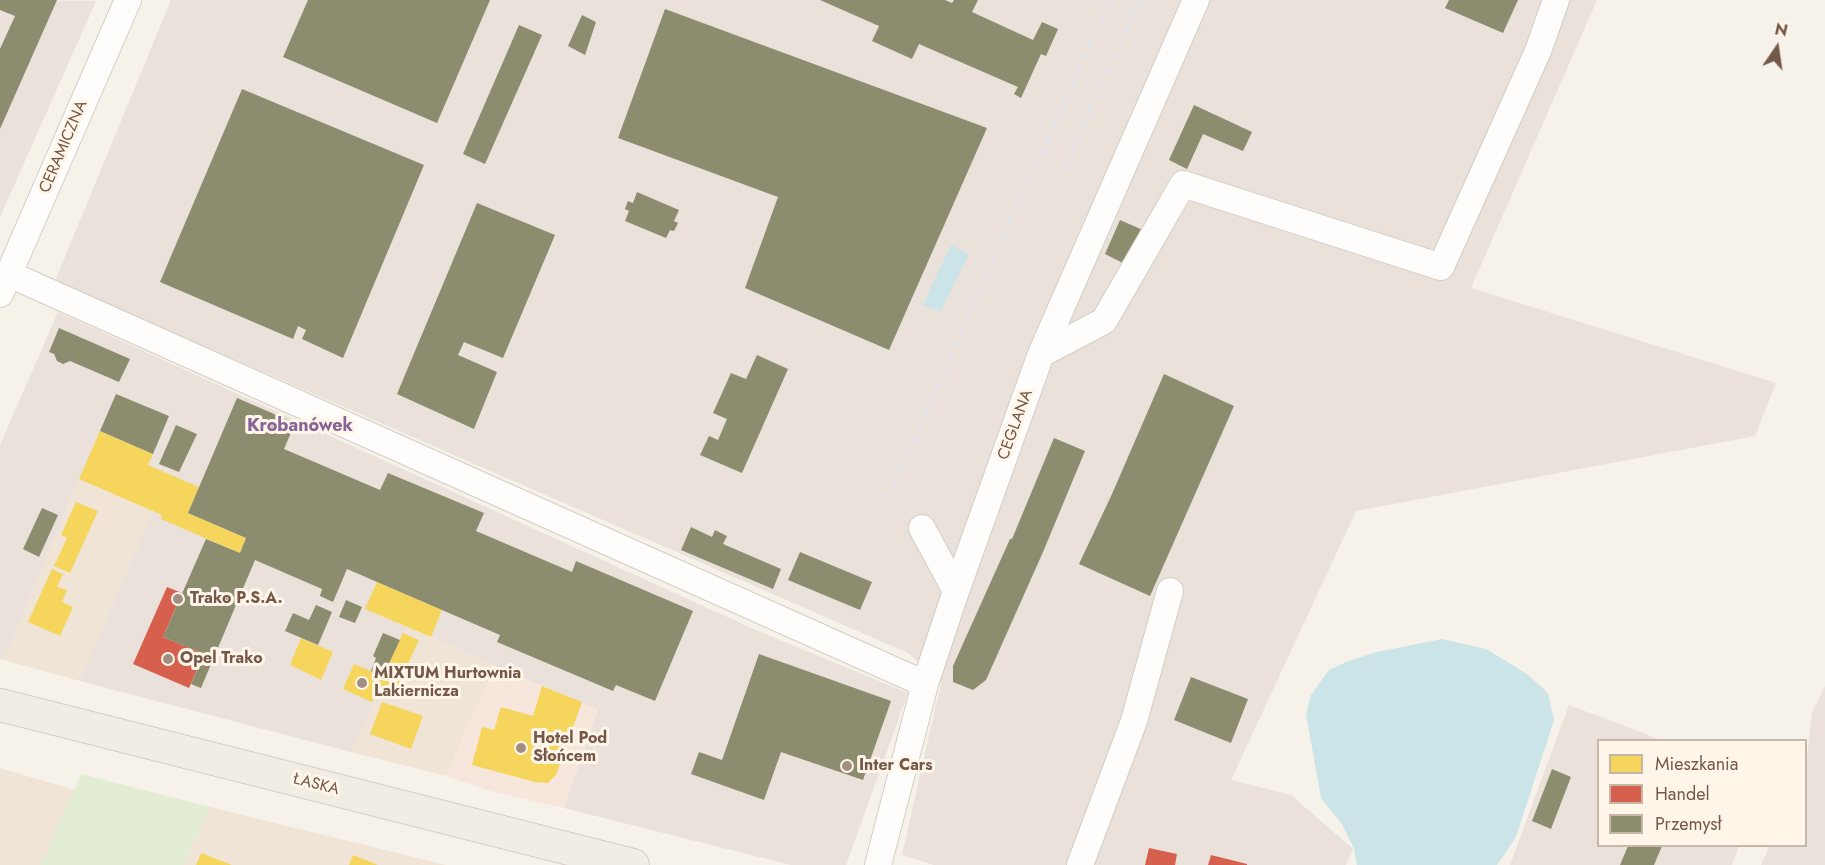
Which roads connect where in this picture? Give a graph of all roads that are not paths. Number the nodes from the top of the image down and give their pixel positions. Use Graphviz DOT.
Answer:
graph roads {
  1 [pos="128,0"];
  2 [pos="1196,0"];
  3 [pos="1556,0"];
  4 [pos="4,284"];
  5 [pos="1041,354"];
  6 [pos="922,528"];
  7 [pos="956,591"];
  8 [pos="1170,591"];
  9 [pos="925,684"];
  10 [pos="0,705"];
  11 [pos="633,865"];
  12 [pos="878,865"];
  13 [pos="1080,865"];
  1 -- 4 [label="lane, CERAMICZNA"];
  2 -- 5 [label="lane, CEGLANA"];
  3 -- 5 [label="lane"];
  4 -- 9 [label="lane"];
  5 -- 7 [label="lane, CEGLANA"];
  6 -- 7 [label="lane"];
  7 -- 9 [label="lane, CEGLANA"];
  8 -- 13 [label="lane"];
  9 -- 12 [label="lane, CEGLANA"];
  10 -- 11 [label="main road, ŁASKA"];
}
